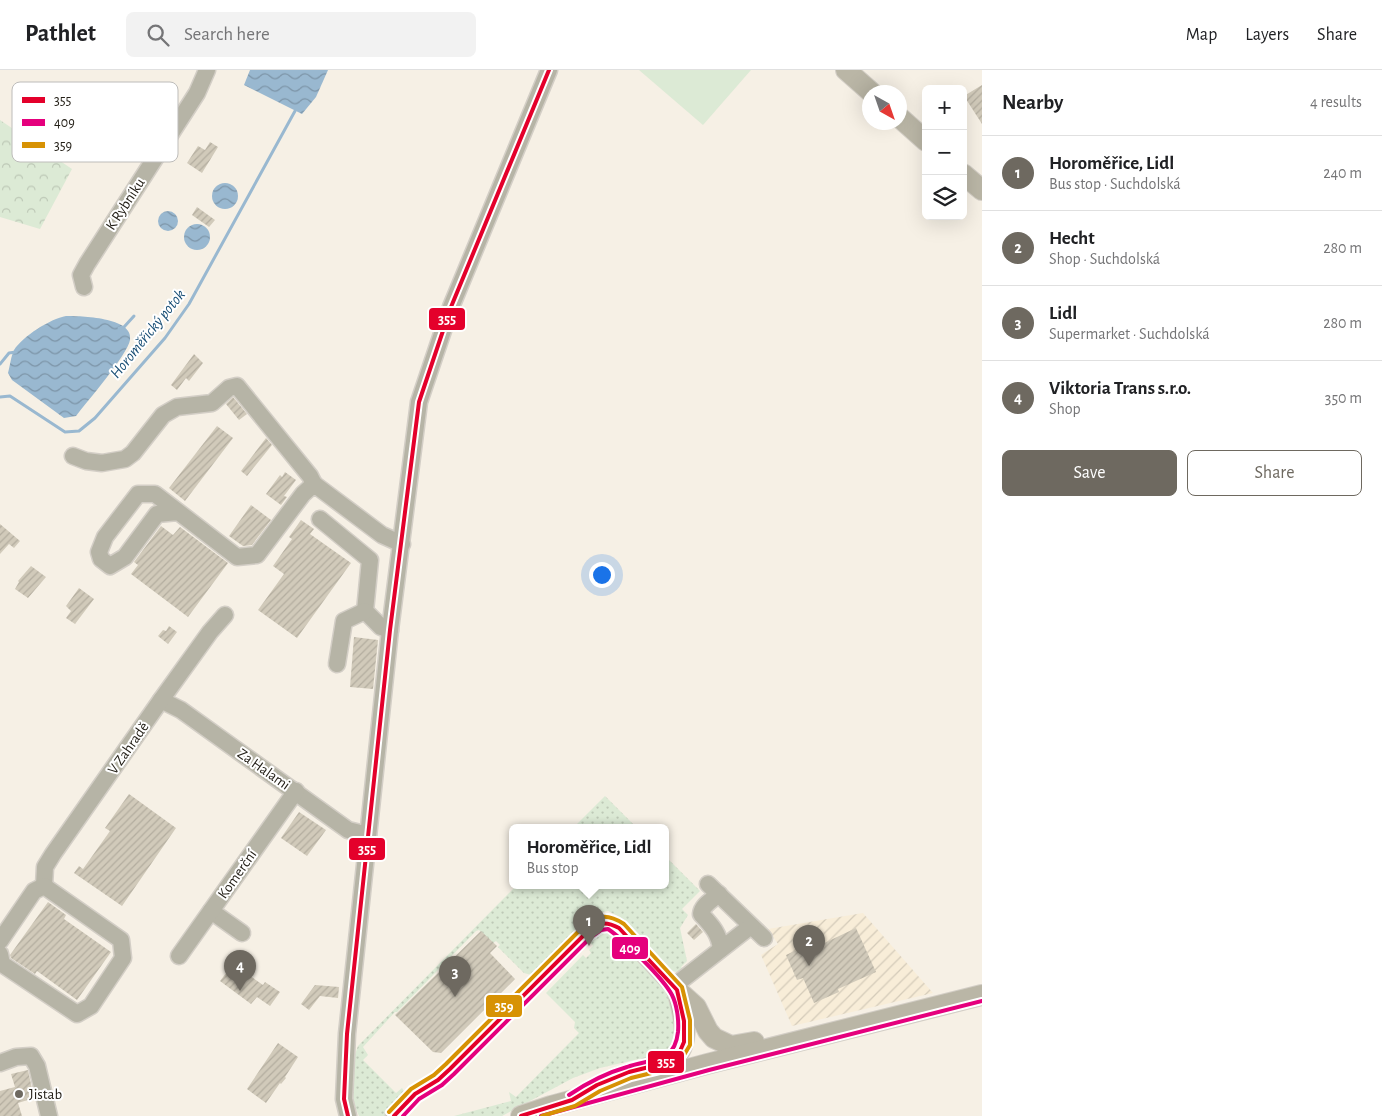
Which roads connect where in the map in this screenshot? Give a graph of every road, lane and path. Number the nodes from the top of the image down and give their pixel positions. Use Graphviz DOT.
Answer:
graph roads {
  1 [pos="207,70"];
  2 [pos="549,70"];
  3 [pos="846,70"];
  4 [pos="863,85"];
  5 [pos="178,123"];
  6 [pos="907,124"];
  7 [pos="922,137"];
  8 [pos="153,162"];
  9 [pos="964,175"];
  10 [pos="982,190"];
  11 [pos="84,287"];
  12 [pos="73,456"];
  13 [pos="314,484"];
  14 [pos="178,512"];
  15 [pos="320,519"];
  16 [pos="402,544"];
  17 [pos="365,611"];
  18 [pos="225,615"];
  19 [pos="390,630"];
  20 [pos="337,664"];
  21 [pos="161,700"];
  22 [pos="296,792"];
  23 [pos="368,835"];
  24 [pos="44,886"];
  25 [pos="211,911"];
  26 [pos="751,926"];
  27 [pos="242,933"];
  28 [pos="764,938"];
  29 [pos="0,942"];
  30 [pos="721,949"];
  31 [pos="0,954"];
  32 [pos="179,956"];
  33 [pos="677,992"];
  34 [pos="982,995"];
  35 [pos="708,1030"];
  36 [pos="818,1037"];
  37 [pos="0,1063"];
  38 [pos="707,1064"];
  39 [pos="572,1100"];
  40 [pos="49,1116"];
  41 [pos="348,1116"];
  42 [pos="394,1116"];
  43 [pos="521,1116"];
  1 -- 5 [label="street, K Rybníku"];
  2 -- 16 [label="street"];
  3 -- 4 [label="main road"];
  6 -- 7 [label="main road"];
  8 -- 11 [label="street, K Rybníku"];
  9 -- 10 [label="main road"];
  12 -- 13 [label="street"];
  13 -- 14 [label="street"];
  13 -- 16 [label="street"];
  14 -- 14 [label="street"];
  15 -- 17 [label="street"];
  16 -- 19 [label="street"];
  17 -- 19 [label="street"];
  17 -- 20 [label="street"];
  18 -- 21 [label="street, V Zahradě"];
  19 -- 23 [label="street"];
  21 -- 22 [label="street, Za Halami"];
  21 -- 24 [label="street, V Zahradě"];
  22 -- 23 [label="street, Za Halami"];
  22 -- 25 [label="street, Komerční"];
  23 -- 41 [label="street"];
  24 -- 29 [label="street"];
  24 -- 31 [label="street"];
  25 -- 27 [label="street"];
  25 -- 32 [label="street, Komerční"];
  26 -- 28 [label="street"];
  26 -- 30 [label="street"];
  26 -- 30 [label="street"];
  30 -- 33 [label="street"];
  33 -- 35 [label="main road"];
  33 -- 38 [label="main road"];
  33 -- 39 [label="main road"];
  33 -- 42 [label="street"];
  34 -- 36 [label="main road"];
  35 -- 36 [label="main road"];
  35 -- 38 [label="main road"];
  36 -- 38 [label="main road"];
  37 -- 40 [label="street"];
  38 -- 39 [label="main road"];
  39 -- 43 [label="main road"];
}
